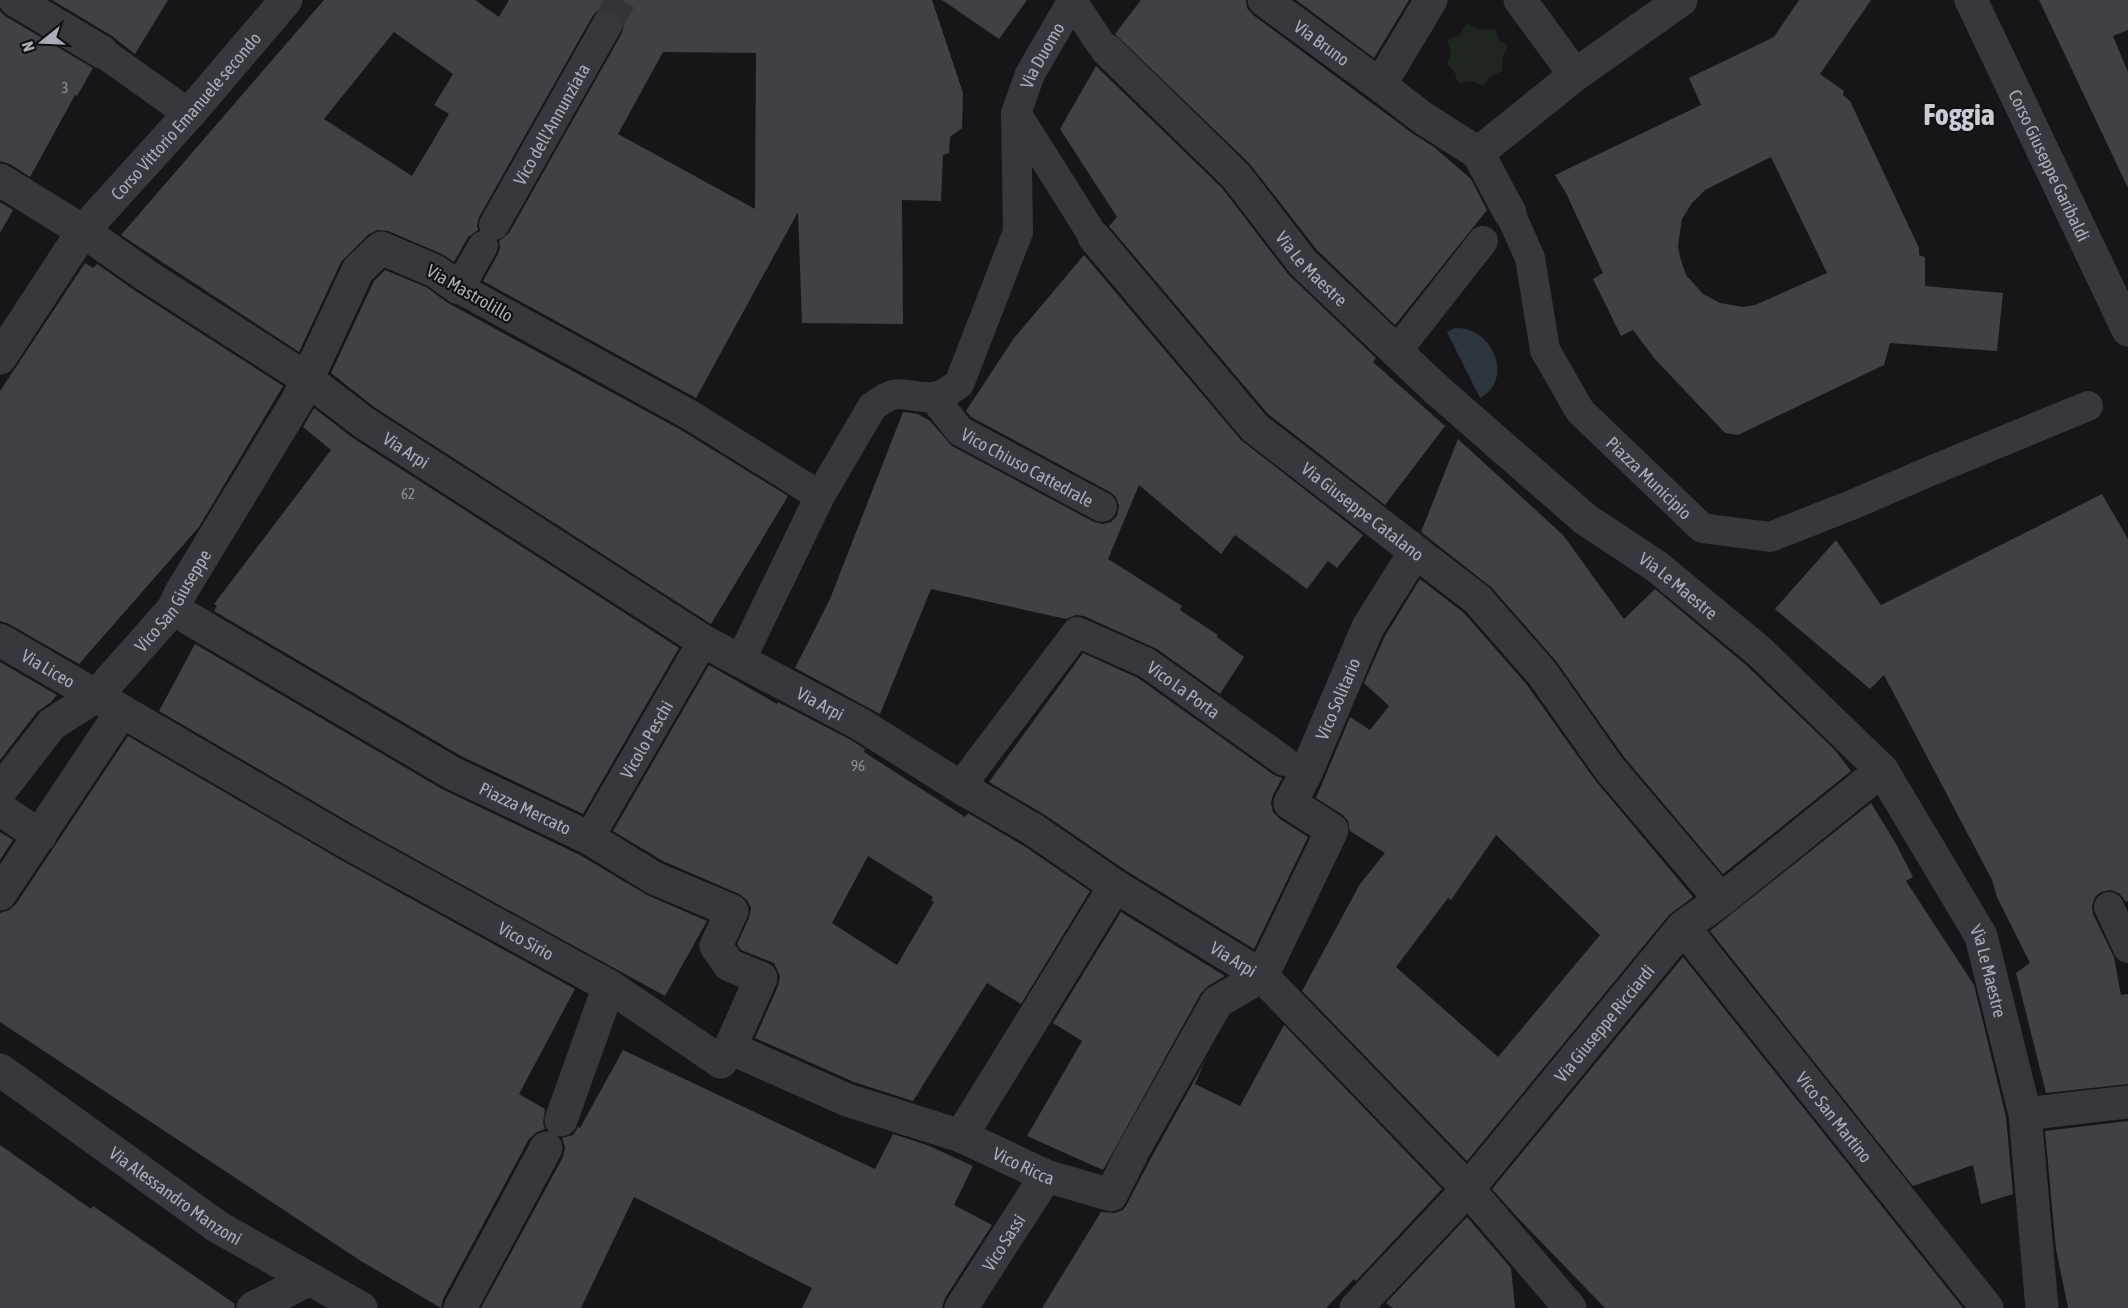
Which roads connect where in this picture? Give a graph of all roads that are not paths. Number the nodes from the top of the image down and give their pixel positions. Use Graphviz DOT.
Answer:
graph roads {
  1 [pos="15,0"];
  2 [pos="286,0"];
  3 [pos="1073,0"];
  4 [pos="1264,0"];
  5 [pos="1431,0"];
  6 [pos="1520,0"];
  7 [pos="1681,0"];
  8 [pos="1971,0"];
  9 [pos="607,25"];
  10 [pos="1107,50"];
  11 [pos="102,52"];
  12 [pos="1575,75"];
  13 [pos="1380,86"];
  14 [pos="1016,112"];
  15 [pos="189,114"];
  16 [pos="1478,153"];
  17 [pos="0,180"];
  18 [pos="1510,213"];
  19 [pos="83,231"];
  20 [pos="1094,237"];
  21 [pos="1483,241"];
  22 [pos="459,288"];
  23 [pos="2128,330"];
  24 [pos="1396,352"];
  25 [pos="0,358"];
  26 [pos="307,379"];
  27 [pos="933,397"];
  28 [pos="2088,406"];
  29 [pos="820,496"];
  30 [pos="1102,507"];
  31 [pos="1415,552"];
  32 [pos="173,609"];
  33 [pos="0,640"];
  34 [pos="703,641"];
  35 [pos="740,661"];
  36 [pos="109,704"];
  37 [pos="1284,761"];
  38 [pos="1882,770"];
  39 [pos="960,787"];
  40 [pos="0,791"];
  41 [pos="0,809"];
  42 [pos="40,836"];
  43 [pos="589,838"];
  44 [pos="1115,886"];
  45 [pos="0,894"];
  46 [pos="1721,900"];
  47 [pos="1683,927"];
  48 [pos="1262,976"];
  49 [pos="609,986"];
  50 [pos="730,1048"];
  51 [pos="0,1070"];
  52 [pos="2128,1102"];
  53 [pos="2025,1114"];
  54 [pos="561,1120"];
  55 [pos="962,1136"];
  56 [pos="546,1148"];
  57 [pos="1046,1176"];
  58 [pos="1467,1189"];
  59 [pos="310,1279"];
  60 [pos="253,1308"];
  61 [pos="361,1308"];
  62 [pos="460,1308"];
  63 [pos="961,1308"];
  64 [pos="1356,1308"];
  65 [pos="1570,1308"];
  66 [pos="1987,1308"];
  67 [pos="2042,1308"];
  1 -- 11 [label="street"];
  2 -- 15 [label="street, Corso Vittorio Emanuele secondo"];
  3 -- 10 [label="street, Via Le Maestre"];
  3 -- 14 [label="street, Via Duomo"];
  4 -- 13 [label="street, Via Bruno"];
  5 -- 13 [label="street"];
  6 -- 12 [label="street"];
  7 -- 12 [label="street"];
  8 -- 23 [label="street, Corso Giuseppe Garibaldi"];
  9 -- 22 [label="street, Vico dell'Annunziata"];
  10 -- 24 [label="street, Via Le Maestre"];
  11 -- 15 [label="street"];
  12 -- 16 [label="street"];
  13 -- 16 [label="street, Via Bruno"];
  14 -- 20 [label="street, Via Giuseppe Catalano"];
  14 -- 27 [label="street"];
  15 -- 19 [label="street, Corso Vittorio Emanuele secondo"];
  16 -- 18 [label="street, Piazza Municipio"];
  17 -- 19 [label="street, Via Arpi"];
  18 -- 28 [label="street, Piazza Municipio"];
  19 -- 25 [label="street, Corso Vittorio Emanuele secondo"];
  19 -- 26 [label="street, Via Arpi"];
  20 -- 31 [label="street, Via Giuseppe Catalano"];
  21 -- 24 [label="street"];
  22 -- 26 [label="street, Via Mastrolillo"];
  22 -- 29 [label="street, Via Mastrolillo"];
  24 -- 38 [label="street, Via Le Maestre"];
  26 -- 32 [label="street, Vico San Giuseppe"];
  26 -- 34 [label="street, Via Arpi"];
  27 -- 29 [label="street"];
  27 -- 30 [label="street, Vico Chiuso Cattedrale"];
  29 -- 35 [label="street"];
  31 -- 46 [label="street, Via Giuseppe Catalano"];
  31 -- 48 [label="street, Vico Solitario"];
  32 -- 36 [label="street, Vico San Giuseppe"];
  32 -- 43 [label="street, Piazza Mercato"];
  33 -- 36 [label="street, Via Liceo"];
  34 -- 35 [label="street, Via Arpi"];
  34 -- 43 [label="street, Vicolo Peschi"];
  35 -- 39 [label="street, Via Arpi"];
  36 -- 40 [label="street, Vico San Giuseppe"];
  36 -- 42 [label="street, Vico San Giuseppe"];
  36 -- 49 [label="street, Vico Sirio"];
  37 -- 39 [label="street, Vico La Porta"];
  38 -- 46 [label="street, Via Giuseppe Ricciardi"];
  38 -- 53 [label="street, Via Le Maestre"];
  39 -- 44 [label="street, Via Arpi"];
  41 -- 42 [label="street"];
  42 -- 45 [label="street, Vico San Giuseppe"];
  43 -- 50 [label="street, Piazza Mercato"];
  44 -- 48 [label="street, Via Arpi"];
  44 -- 55 [label="street"];
  46 -- 47 [label="street, Via Giuseppe Ricciardi"];
  47 -- 58 [label="street, Via Giuseppe Ricciardi"];
  47 -- 66 [label="street, Vico San Martino"];
  48 -- 57 [label="street, Vico Ricca"];
  48 -- 58 [label="street, Via Arpi"];
  49 -- 50 [label="street, Vico Sirio"];
  49 -- 54 [label="street"];
  50 -- 55 [label="street"];
  51 -- 59 [label="street, Via Alessandro Manzoni"];
  52 -- 53 [label="street"];
  53 -- 67 [label="street, Via Le Maestre"];
  55 -- 57 [label="street, Vico Ricca"];
  56 -- 62 [label="street"];
  57 -- 63 [label="street, Vico Sassi"];
  58 -- 64 [label="street, Via Giuseppe Ricciardi"];
  58 -- 65 [label="street, Via Arpi"];
  59 -- 60 [label="street"];
  59 -- 61 [label="street, Via Alessandro Manzoni"];
}
